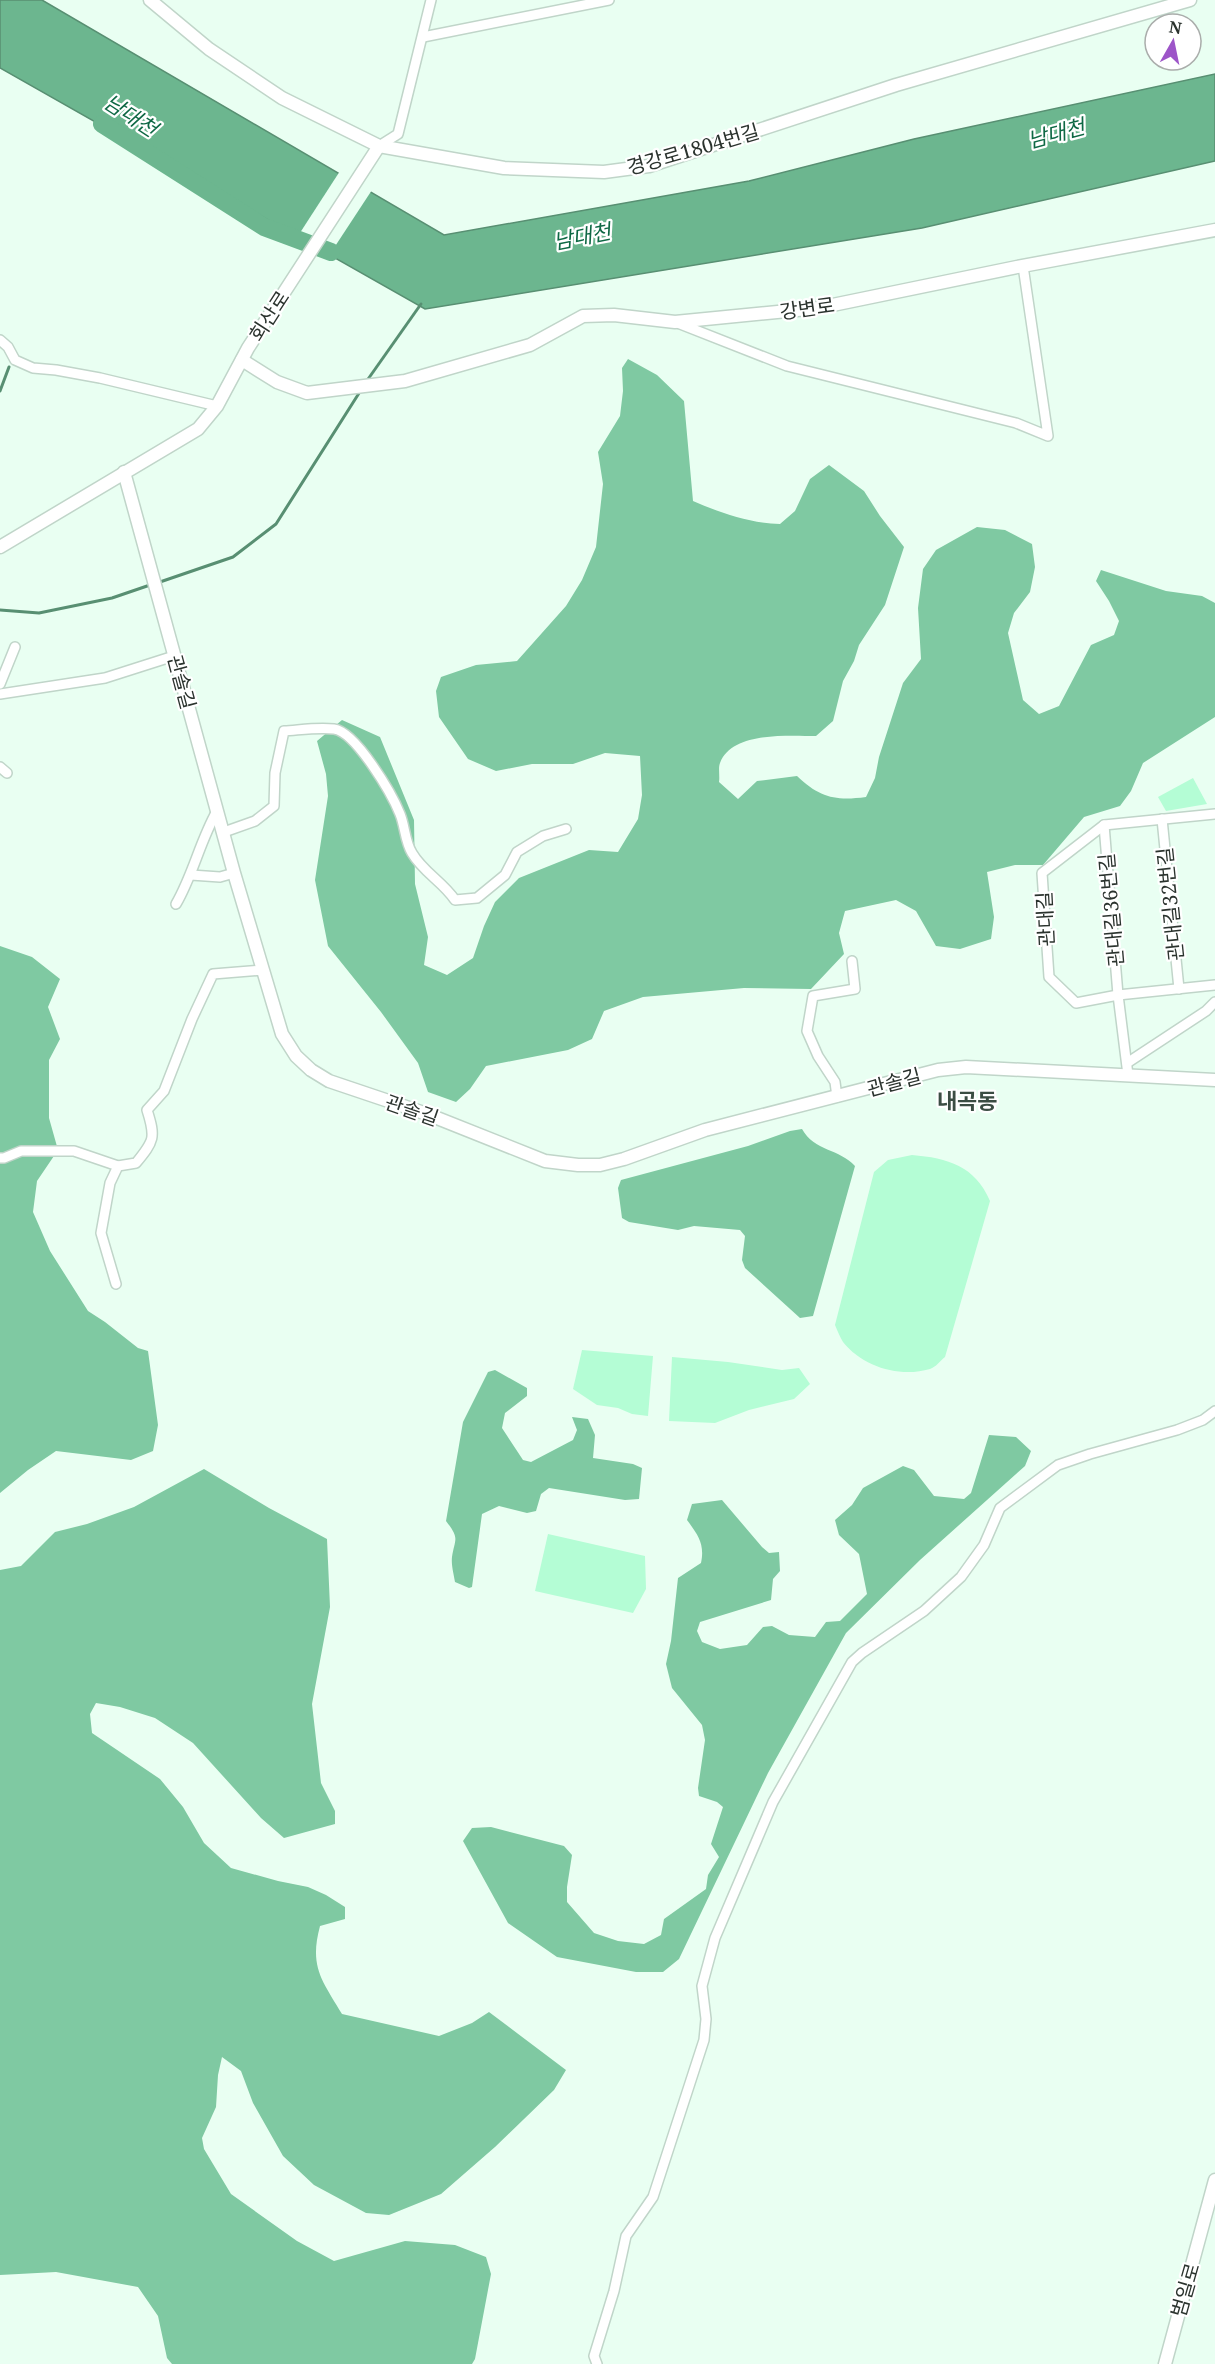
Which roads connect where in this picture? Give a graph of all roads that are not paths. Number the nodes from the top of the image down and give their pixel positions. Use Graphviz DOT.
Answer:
graph roads {
  1 [pos="150,0"];
  2 [pos="431,0"];
  3 [pos="609,0"];
  4 [pos="1190,0"];
  5 [pos="423,37"];
  6 [pos="379,146"];
  7 [pos="1215,230"];
  8 [pos="1023,266"];
  9 [pos="675,322"];
  10 [pos="0,340"];
  11 [pos="242,360"];
  12 [pos="217,406"];
  13 [pos="124,472"];
  14 [pos="0,547"];
  15 [pos="15,647"];
  16 [pos="174,656"];
  17 [pos="0,684"];
  18 [pos="0,694"];
  19 [pos="218,812"];
  20 [pos="1215,814"];
  21 [pos="1162,819"];
  22 [pos="1104,825"];
  23 [pos="566,829"];
  24 [pos="224,832"];
  25 [pos="234,873"];
  26 [pos="191,875"];
  27 [pos="176,904"];
  28 [pos="852,961"];
  29 [pos="263,970"];
  30 [pos="1215,985"];
  31 [pos="1179,989"];
  32 [pos="1119,995"];
  33 [pos="1215,1002"];
  34 [pos="1128,1069"];
  35 [pos="1215,1080"];
  36 [pos="837,1097"];
  37 [pos="0,1158"];
  38 [pos="118,1166"];
  39 [pos="116,1284"];
  40 [pos="1215,1411"];
  41 [pos="1215,2180"];
  42 [pos="596,2360"];
  43 [pos="585,2364"];
  44 [pos="1164,2364"];
  1 -- 6 [label="street, 경강로1804번길"];
  2 -- 5 [label="street, 회산로"];
  3 -- 5 [label="street"];
  4 -- 6 [label="street, 경강로1804번길"];
  5 -- 6 [label="street, 회산로"];
  6 -- 11 [label="street, 회산로"];
  7 -- 8 [label="street, 강변로"];
  8 -- 9 [label="street, 강변로"];
  8 -- 9 [label="street"];
  9 -- 11 [label="street, 강변로"];
  10 -- 12 [label="street"];
  11 -- 12 [label="street, 회산로"];
  12 -- 13 [label="street, 회산로"];
  13 -- 14 [label="street, 회산로"];
  13 -- 16 [label="street, 관솔길"];
  15 -- 17 [label="street"];
  16 -- 18 [label="street"];
  16 -- 19 [label="street, 관솔길"];
  19 -- 24 [label="street, 관솔길"];
  19 -- 26 [label="street"];
  20 -- 21 [label="street"];
  21 -- 22 [label="street"];
  21 -- 31 [label="street, 관대길32번길"];
  22 -- 32 [label="street, 관대길36번길"];
  22 -- 32 [label="street, 관대길"];
  23 -- 24 [label="street"];
  24 -- 25 [label="street, 관솔길"];
  25 -- 26 [label="street"];
  25 -- 29 [label="street, 관솔길"];
  26 -- 27 [label="street"];
  28 -- 36 [label="street"];
  29 -- 36 [label="street, 관솔길"];
  29 -- 38 [label="street"];
  30 -- 31 [label="street, 관대길"];
  31 -- 32 [label="street, 관대길"];
  32 -- 34 [label="street"];
  33 -- 34 [label="street"];
  34 -- 35 [label="street, 관솔길"];
  34 -- 36 [label="street, 관솔길"];
  37 -- 38 [label="street"];
  38 -- 39 [label="street"];
  40 -- 42 [label="street"];
  41 -- 44 [label="street, 범일로"];
  42 -- 43 [label="street"];
}
